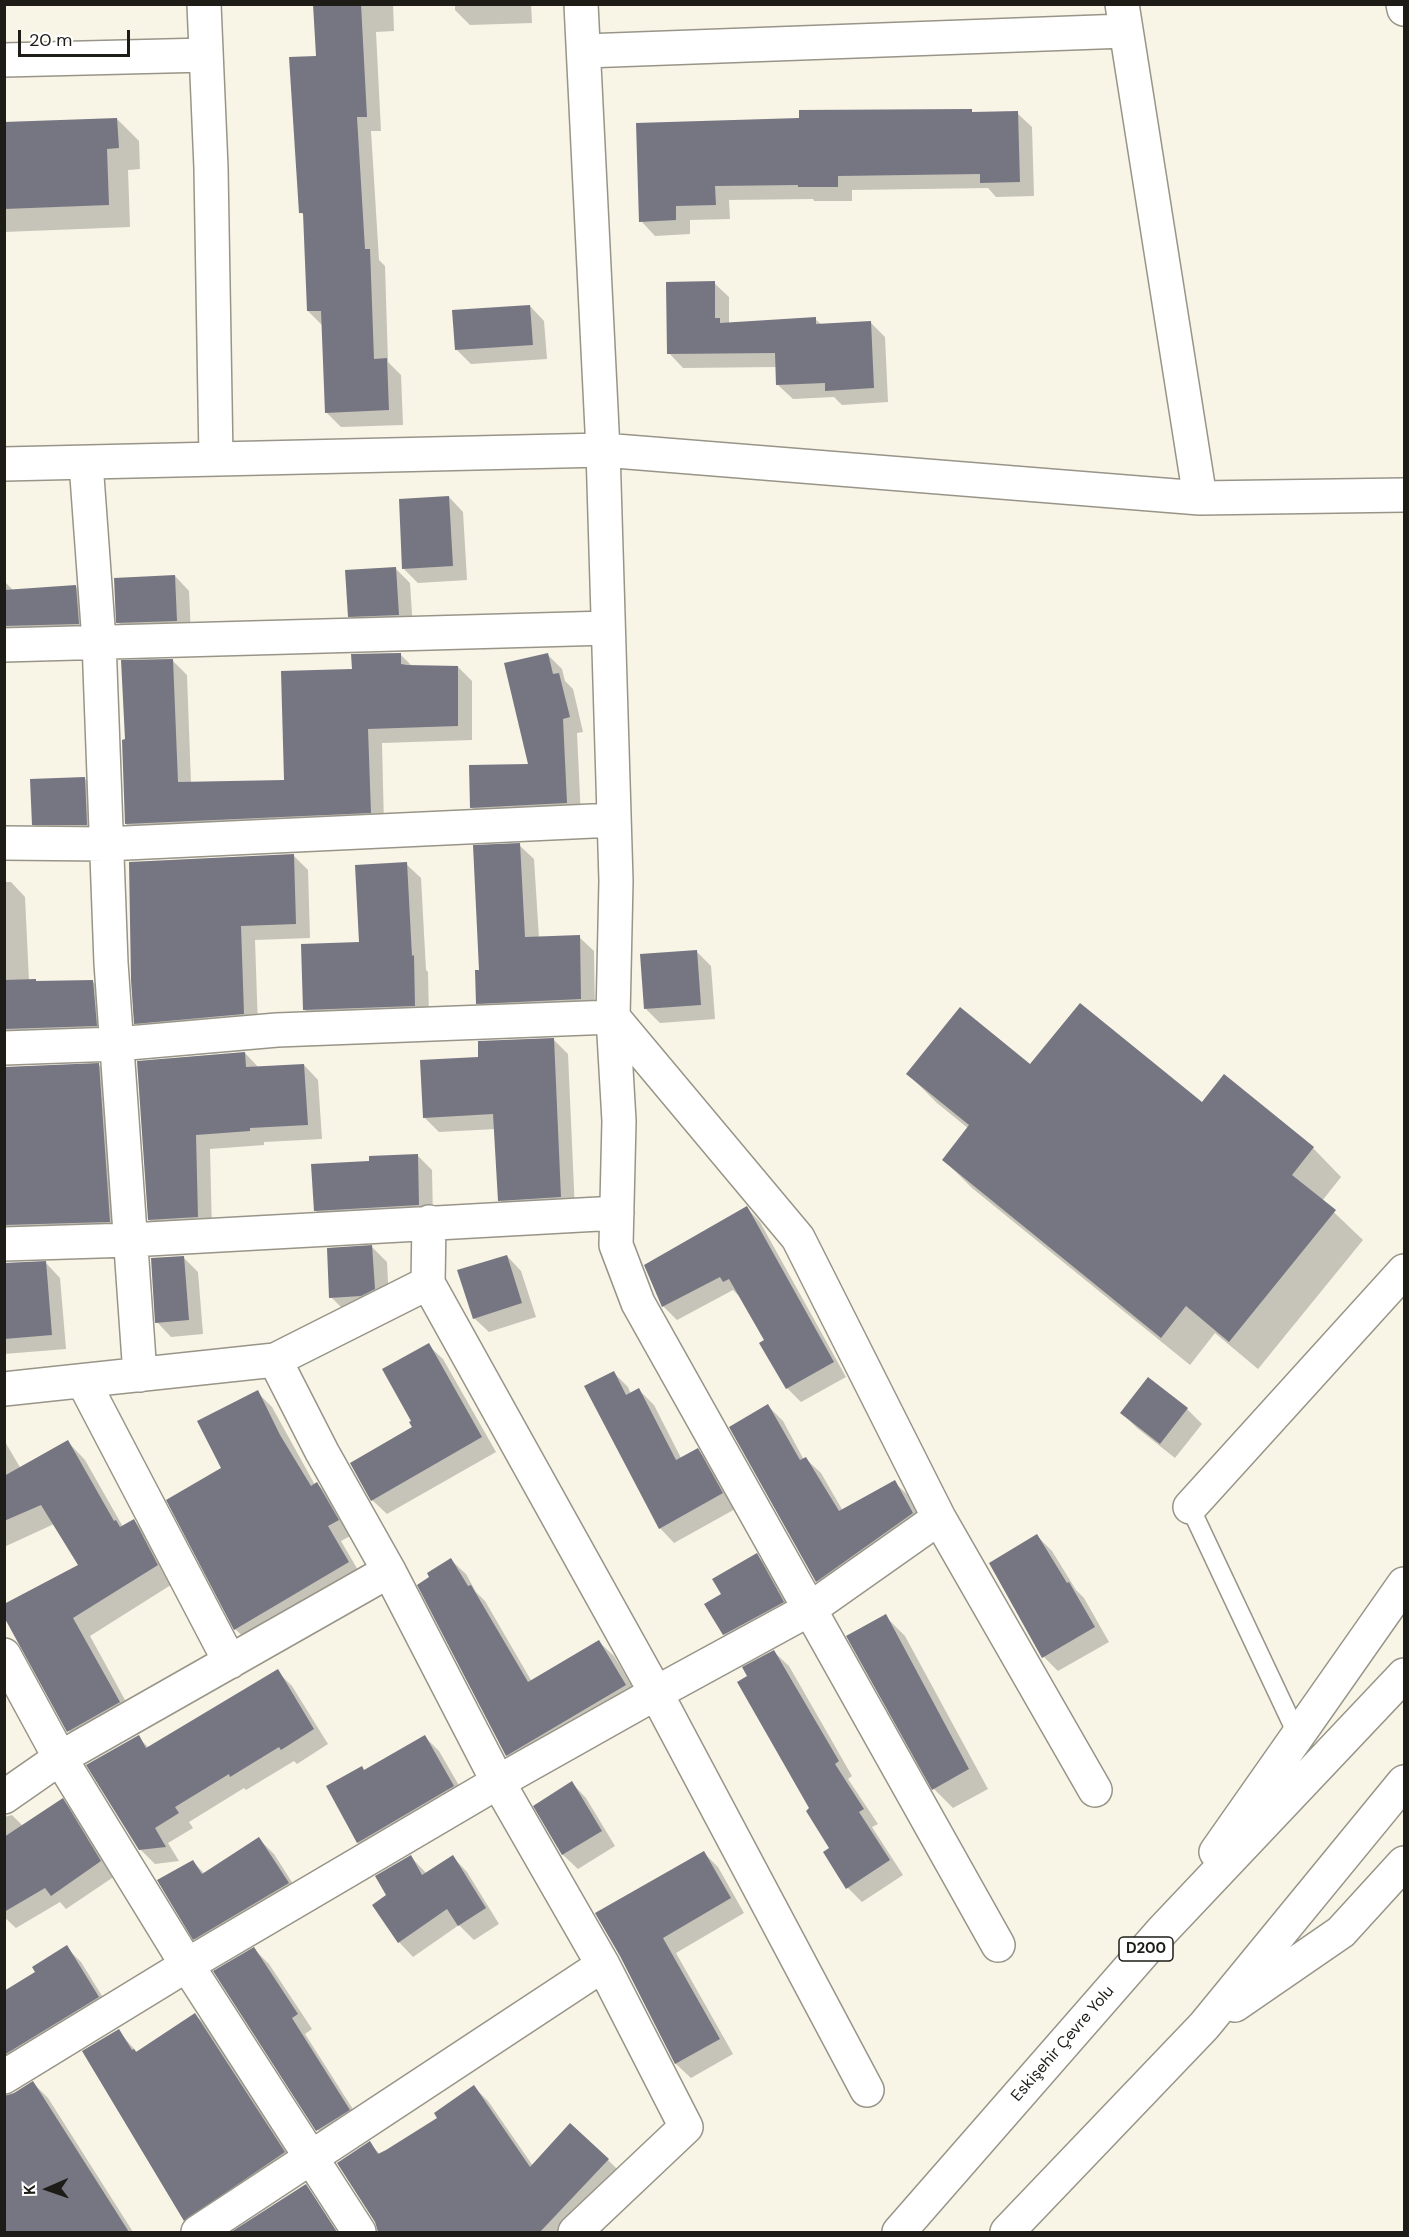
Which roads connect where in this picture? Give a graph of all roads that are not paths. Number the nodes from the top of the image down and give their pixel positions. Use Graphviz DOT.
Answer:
graph roads {
  1 [pos="204,4"];
  2 [pos="581,4"];
  3 [pos="1403,4"];
  4 [pos="1404,9"];
  5 [pos="1124,18"];
  6 [pos="585,51"];
  7 [pos="206,55"];
  8 [pos="4,60"];
  9 [pos="603,450"];
  10 [pos="216,459"];
  11 [pos="86,463"];
  12 [pos="4,465"];
  13 [pos="1404,495"];
  14 [pos="1200,498"];
  15 [pos="608,628"];
  16 [pos="99,641"];
  17 [pos="4,645"];
  18 [pos="614,820"];
  19 [pos="4,843"];
  20 [pos="105,844"];
  21 [pos="613,1017"];
  22 [pos="117,1044"];
  23 [pos="4,1048"];
  24 [pos="617,1213"];
  25 [pos="429,1222"];
  26 [pos="130,1240"];
  27 [pos="4,1244"];
  28 [pos="1404,1271"];
  29 [pos="428,1283"];
  30 [pos="275,1360"];
  31 [pos="140,1375"];
  32 [pos="83,1381"];
  33 [pos="4,1389"];
  34 [pos="1191,1507"];
  35 [pos="939,1518"];
  36 [pos="389,1571"];
  37 [pos="1404,1584"];
  38 [pos="810,1609"];
  39 [pos="4,1655"];
  40 [pos="230,1662"];
  41 [pos="1404,1675"];
  42 [pos="656,1693"];
  43 [pos="1297,1734"];
  44 [pos="60,1758"];
  45 [pos="498,1782"];
  46 [pos="1404,1782"];
  47 [pos="1095,1790"];
  48 [pos="4,1797"];
  49 [pos="1404,1863"];
  50 [pos="1162,1931"];
  51 [pos="998,1945"];
  52 [pos="188,1965"];
  53 [pos="603,1965"];
  54 [pos="1204,2026"];
  55 [pos="4,2077"];
  56 [pos="867,2090"];
  57 [pos="312,2158"];
  58 [pos="198,2232"];
  59 [pos="359,2232"];
  60 [pos="575,2232"];
  61 [pos="899,2232"];
  62 [pos="1007,2232"];
  1 -- 7 [label="main road"];
  2 -- 6 [label="main road"];
  3 -- 4 [label="main road"];
  5 -- 6 [label="main road"];
  5 -- 14 [label="main road"];
  6 -- 9 [label="main road"];
  7 -- 8 [label="main road"];
  7 -- 10 [label="main road"];
  9 -- 10 [label="main road"];
  9 -- 14 [label="main road"];
  9 -- 15 [label="main road"];
  10 -- 11 [label="main road"];
  11 -- 12 [label="main road"];
  11 -- 16 [label="main road"];
  13 -- 14 [label="main road"];
  15 -- 16 [label="main road"];
  15 -- 18 [label="main road"];
  16 -- 17 [label="main road"];
  16 -- 20 [label="main road"];
  18 -- 20 [label="main road"];
  18 -- 21 [label="main road"];
  19 -- 20 [label="main road"];
  20 -- 22 [label="main road"];
  21 -- 22 [label="main road"];
  21 -- 24 [label="main road"];
  21 -- 35 [label="main road"];
  22 -- 23 [label="main road"];
  22 -- 26 [label="main road"];
  24 -- 25 [label="main road"];
  24 -- 38 [label="main road"];
  25 -- 26 [label="main road"];
  25 -- 29 [label="main road"];
  26 -- 27 [label="main road"];
  26 -- 31 [label="main road"];
  28 -- 34 [label="main road"];
  29 -- 30 [label="main road"];
  29 -- 42 [label="main road"];
  30 -- 31 [label="main road"];
  30 -- 36 [label="main road"];
  31 -- 32 [label="main road"];
  32 -- 33 [label="main road"];
  32 -- 40 [label="main road"];
  34 -- 43 [label="lane"];
  35 -- 38 [label="main road"];
  35 -- 47 [label="main road"];
  36 -- 40 [label="main road"];
  36 -- 45 [label="main road"];
  37 -- 43 [label="main road"];
  38 -- 42 [label="main road"];
  38 -- 51 [label="main road"];
  39 -- 44 [label="main road"];
  40 -- 44 [label="main road"];
  41 -- 50 [label="main road, Eskişehir Çevre Yolu / D200"];
  42 -- 45 [label="main road"];
  42 -- 56 [label="main road"];
  43 -- 50 [label="main road"];
  44 -- 48 [label="main road"];
  44 -- 52 [label="main road"];
  45 -- 52 [label="main road"];
  45 -- 53 [label="main road"];
  46 -- 54 [label="main road"];
  49 -- 54 [label="main road"];
  50 -- 61 [label="main road, Eskişehir Çevre Yolu / D200"];
  52 -- 55 [label="main road"];
  52 -- 57 [label="main road"];
  53 -- 57 [label="main road"];
  53 -- 60 [label="main road"];
  54 -- 62 [label="main road"];
  57 -- 58 [label="main road"];
  57 -- 59 [label="main road"];
}
